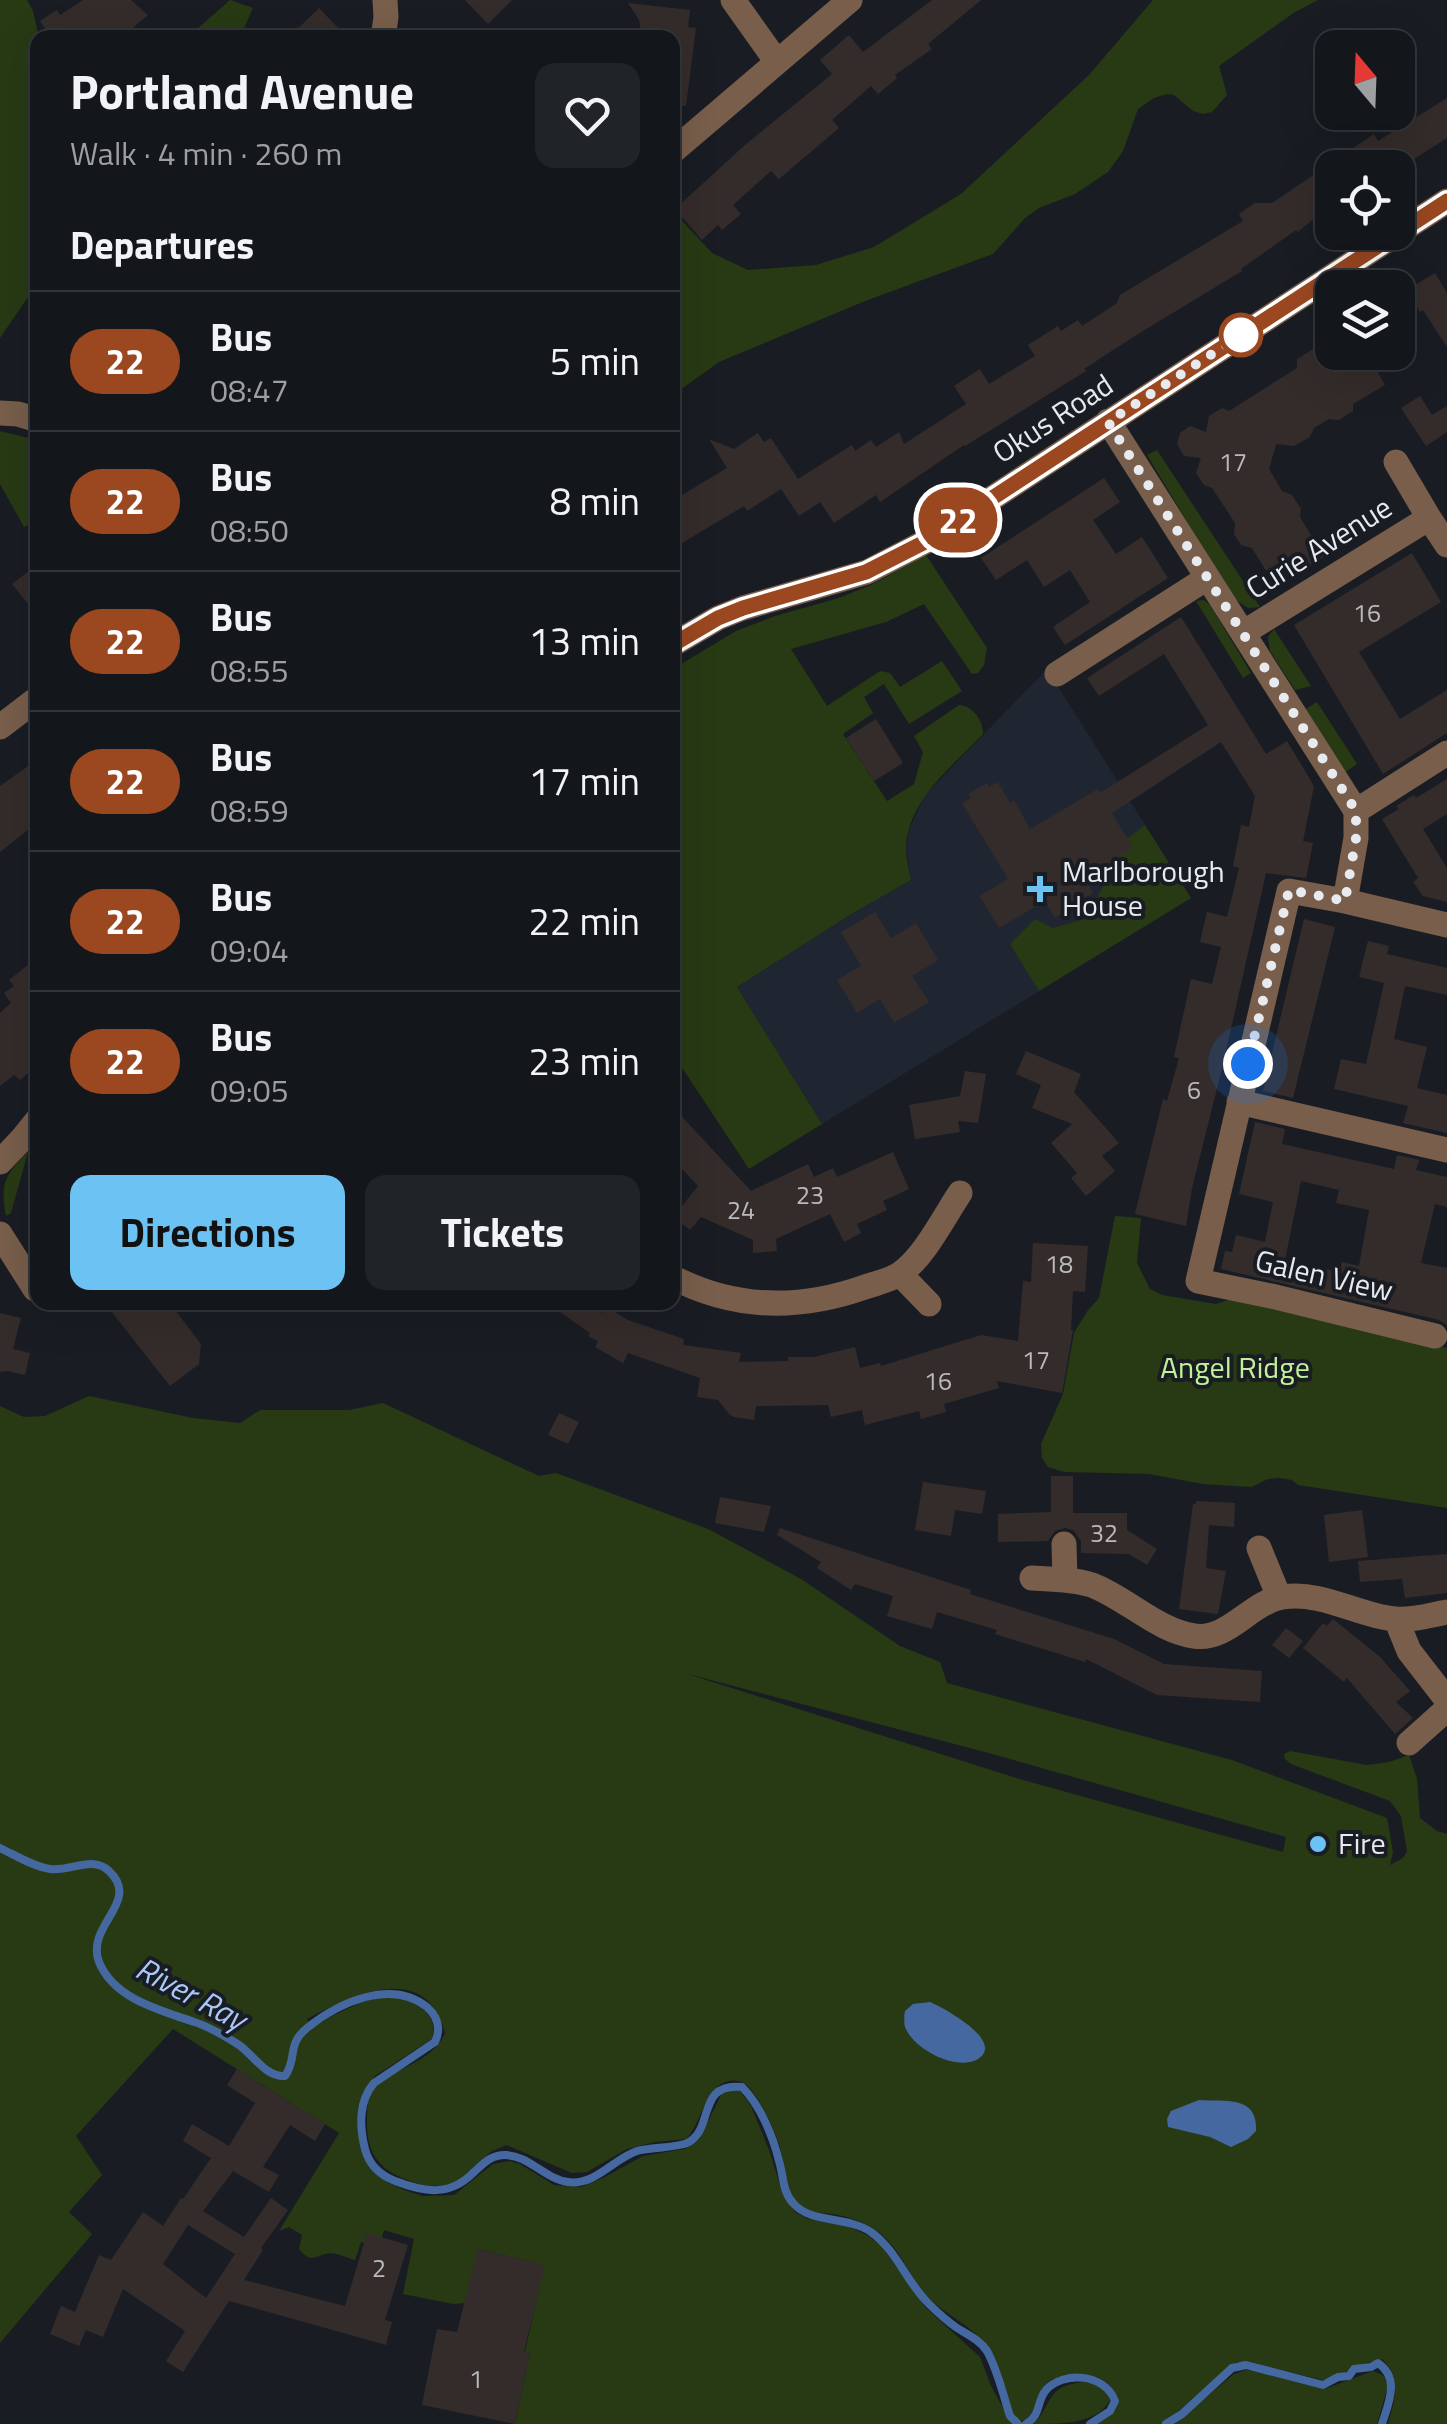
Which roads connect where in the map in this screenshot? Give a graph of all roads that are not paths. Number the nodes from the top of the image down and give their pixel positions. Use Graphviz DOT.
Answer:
graph roads {
  1 [pos="385,0"];
  2 [pos="733,0"];
  3 [pos="850,0"];
  4 [pos="384,30"];
  5 [pos="777,62"];
  6 [pos="680,145"];
  7 [pos="1442,214"];
  8 [pos="0,412"];
  9 [pos="30,418"];
  10 [pos="1108,422"];
  11 [pos="1396,462"];
  12 [pos="1429,518"];
  13 [pos="1447,545"];
  14 [pos="1207,578"];
  15 [pos="1243,633"];
  16 [pos="680,640"];
  17 [pos="1058,674"];
  18 [pos="30,704"];
  19 [pos="0,726"];
  20 [pos="1447,753"];
  21 [pos="1356,811"];
  22 [pos="1345,901"];
  23 [pos="1447,925"];
  24 [pos="1239,1102"];
  25 [pos="30,1129"];
  26 [pos="1447,1150"];
  27 [pos="0,1162"];
  28 [pos="960,1193"];
  29 [pos="0,1234"];
  30 [pos="9,1269"];
  31 [pos="900,1274"];
  32 [pos="680,1281"];
  33 [pos="30,1285"];
  34 [pos="929,1304"];
  35 [pos="1435,1336"];
  36 [pos="1064,1544"];
  37 [pos="1259,1548"];
  38 [pos="1032,1578"];
  39 [pos="1065,1580"];
  40 [pos="1279,1597"];
  41 [pos="1447,1612"];
  42 [pos="1396,1619"];
  43 [pos="1447,1700"];
  44 [pos="1447,1709"];
  45 [pos="1408,1742"];
  1 -- 4 [label="street"];
  2 -- 5 [label="street"];
  3 -- 5 [label="street"];
  5 -- 6 [label="street"];
  7 -- 10 [label="street, Okus Road"];
  8 -- 9 [label="street"];
  10 -- 14 [label="street, Curie Avenue"];
  10 -- 16 [label="street, Okus Road"];
  11 -- 12 [label="street, Curie Avenue"];
  12 -- 13 [label="street, Curie Avenue"];
  12 -- 15 [label="street, Curie Avenue"];
  14 -- 15 [label="street, Curie Avenue"];
  14 -- 17 [label="street, Curie Avenue"];
  15 -- 21 [label="street, Curie Avenue"];
  18 -- 19 [label="street"];
  20 -- 21 [label="street"];
  21 -- 22 [label="street"];
  22 -- 23 [label="street"];
  22 -- 24 [label="street"];
  24 -- 26 [label="street"];
  24 -- 35 [label="street, Galen View"];
  25 -- 27 [label="street"];
  28 -- 31 [label="street"];
  29 -- 30 [label="street"];
  30 -- 33 [label="street"];
  31 -- 32 [label="street"];
  31 -- 34 [label="street"];
  36 -- 39 [label="street"];
  37 -- 40 [label="street"];
  38 -- 39 [label="street"];
  39 -- 40 [label="street"];
  40 -- 42 [label="street"];
  41 -- 42 [label="street"];
  42 -- 43 [label="street"];
  44 -- 45 [label="street"];
}
